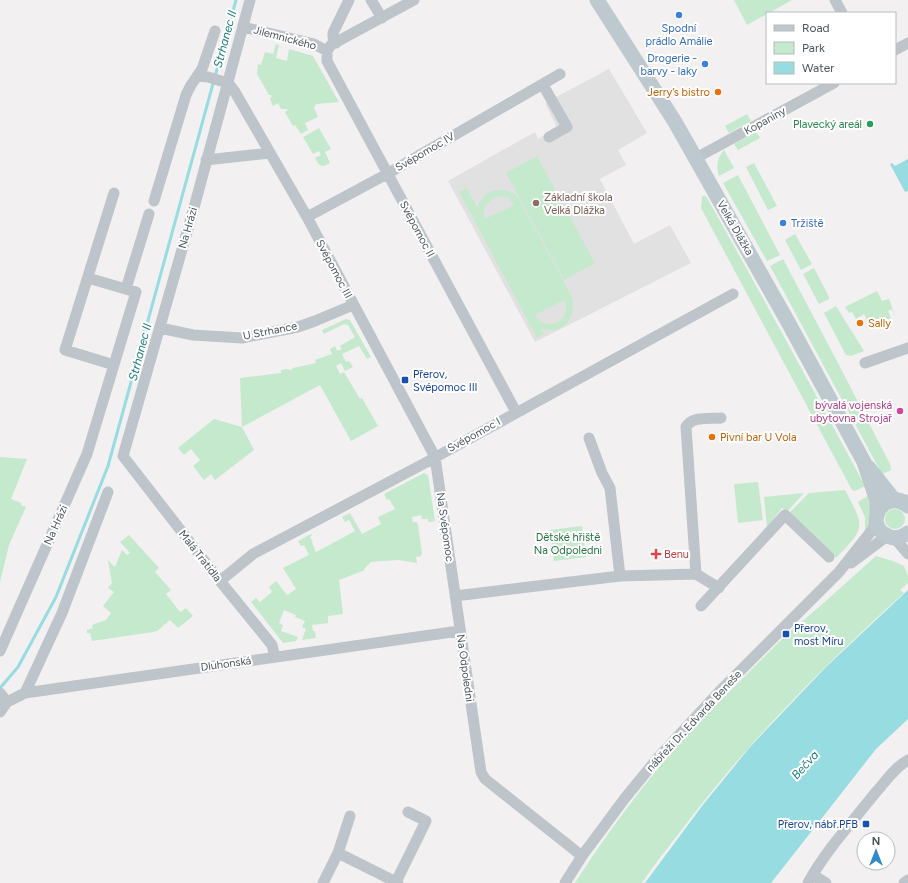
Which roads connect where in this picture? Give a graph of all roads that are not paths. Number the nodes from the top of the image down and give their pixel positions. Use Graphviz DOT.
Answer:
graph roads {
  1 [pos="250,0"];
  2 [pos="349,0"];
  3 [pos="371,0"];
  4 [pos="414,0"];
  5 [pos="597,0"];
  6 [pos="835,0"];
  7 [pos="841,12"];
  8 [pos="382,18"];
  9 [pos="243,27"];
  10 [pos="215,31"];
  11 [pos="908,43"];
  12 [pos="331,46"];
  13 [pos="896,49"];
  14 [pos="560,74"];
  15 [pos="202,76"];
  16 [pos="224,82"];
  17 [pos="832,84"];
  18 [pos="543,85"];
  19 [pos="549,137"];
  20 [pos="270,153"];
  21 [pos="696,158"];
  22 [pos="206,160"];
  23 [pos="387,174"];
  24 [pos="114,193"];
  25 [pos="154,201"];
  26 [pos="149,214"];
  27 [pos="307,217"];
  28 [pos="88,278"];
  29 [pos="126,289"];
  30 [pos="733,294"];
  31 [pos="353,305"];
  32 [pos="160,328"];
  33 [pos="908,348"];
  34 [pos="865,363"];
  35 [pos="114,365"];
  36 [pos="516,412"];
  37 [pos="721,418"];
  38 [pos="589,438"];
  39 [pos="123,456"];
  40 [pos="435,457"];
  41 [pos="864,462"];
  42 [pos="108,492"];
  43 [pos="905,504"];
  44 [pos="877,517"];
  45 [pos="908,532"];
  46 [pos="890,537"];
  47 [pos="908,554"];
  48 [pos="829,557"];
  49 [pos="839,572"];
  50 [pos="696,574"];
  51 [pos="620,576"];
  52 [pos="220,581"];
  53 [pos="719,588"];
  54 [pos="455,596"];
  55 [pos="701,606"];
  56 [pos="459,631"];
  57 [pos="0,651"];
  58 [pos="275,657"];
  59 [pos="0,693"];
  60 [pos="25,693"];
  61 [pos="7,702"];
  62 [pos="0,712"];
  63 [pos="908,760"];
  64 [pos="408,812"];
  65 [pos="350,816"];
  66 [pos="338,853"];
  67 [pos="582,856"];
  68 [pos="810,879"];
  69 [pos="908,880"];
  70 [pos="323,883"];
  71 [pos="397,883"];
  72 [pos="565,883"];
  73 [pos="826,883"];
  74 [pos="904,883"];
  1 -- 9 [label="street, Na Hrázi"];
  2 -- 12 [label="street, Jilemnického"];
  3 -- 8 [label="street"];
  4 -- 8 [label="street"];
  5 -- 21 [label="street, Velká Dlážka"];
  6 -- 7 [label="street"];
  8 -- 12 [label="street"];
  9 -- 12 [label="street, Jilemnického"];
  9 -- 16 [label="street, Na Hrázi"];
  10 -- 15 [label="street"];
  11 -- 13 [label="street"];
  12 -- 23 [label="street, Svépomoc II"];
  14 -- 18 [label="street, Svépomoc IV"];
  15 -- 16 [label="street"];
  15 -- 25 [label="street"];
  16 -- 20 [label="street, Svépomoc III"];
  16 -- 22 [label="street, Na Hrázi"];
  17 -- 21 [label="street, Kopaniny"];
  18 -- 19 [label="street"];
  18 -- 23 [label="street, Svépomoc IV"];
  20 -- 22 [label="street"];
  20 -- 27 [label="street, Svépomoc III"];
  21 -- 41 [label="street, Velká Dlážka"];
  22 -- 32 [label="street, Na Hrázi"];
  23 -- 27 [label="street, Svépomoc IV"];
  23 -- 36 [label="street, Svépomoc II"];
  24 -- 28 [label="street"];
  26 -- 29 [label="street"];
  27 -- 31 [label="street, Svépomoc III"];
  28 -- 29 [label="street"];
  28 -- 35 [label="street"];
  29 -- 35 [label="street, Na Hrázi"];
  30 -- 36 [label="street, Svépomoc I"];
  31 -- 32 [label="street, U Strhance"];
  31 -- 40 [label="street, Svépomoc III"];
  32 -- 39 [label="street, Na Hrázi"];
  33 -- 34 [label="street"];
  35 -- 57 [label="street, Na Hrázi"];
  36 -- 40 [label="street, Svépomoc I"];
  37 -- 50 [label="street"];
  38 -- 51 [label="street"];
  39 -- 52 [label="street, Malá Tratidla"];
  40 -- 52 [label="street, Svépomoc I"];
  40 -- 54 [label="street, Na Svépomoc"];
  41 -- 43 [label="street, Velká Dlážka"];
  41 -- 44 [label="street, Velká Dlážka"];
  42 -- 60 [label="street"];
  43 -- 44 [label="street"];
  44 -- 46 [label="street"];
  44 -- 49 [label="street, nábřeží Dr. Edvarda Beneše"];
  45 -- 46 [label="street"];
  46 -- 47 [label="street"];
  46 -- 49 [label="street, nábřeží Dr. Edvarda Beneše"];
  48 -- 53 [label="street"];
  49 -- 67 [label="street, nábřeží Dr. Edvarda Beneše"];
  50 -- 51 [label="street"];
  50 -- 53 [label="street"];
  51 -- 54 [label="street"];
  52 -- 58 [label="street, Malá Tratidla"];
  53 -- 55 [label="street"];
  54 -- 56 [label="street, Na Odpoledni"];
  56 -- 58 [label="street, Dluhonská"];
  56 -- 67 [label="street, Na Odpoledni"];
  58 -- 60 [label="street, Dluhonská"];
  59 -- 61 [label="street"];
  60 -- 61 [label="street, Dluhonská"];
  61 -- 62 [label="street, Dluhonská"];
  63 -- 68 [label="street"];
  64 -- 71 [label="street"];
  65 -- 66 [label="street"];
  66 -- 70 [label="street"];
  66 -- 71 [label="street"];
  67 -- 72 [label="street, nábřeží Dr. Edvarda Beneše"];
  68 -- 73 [label="street"];
  69 -- 74 [label="street"];
}
